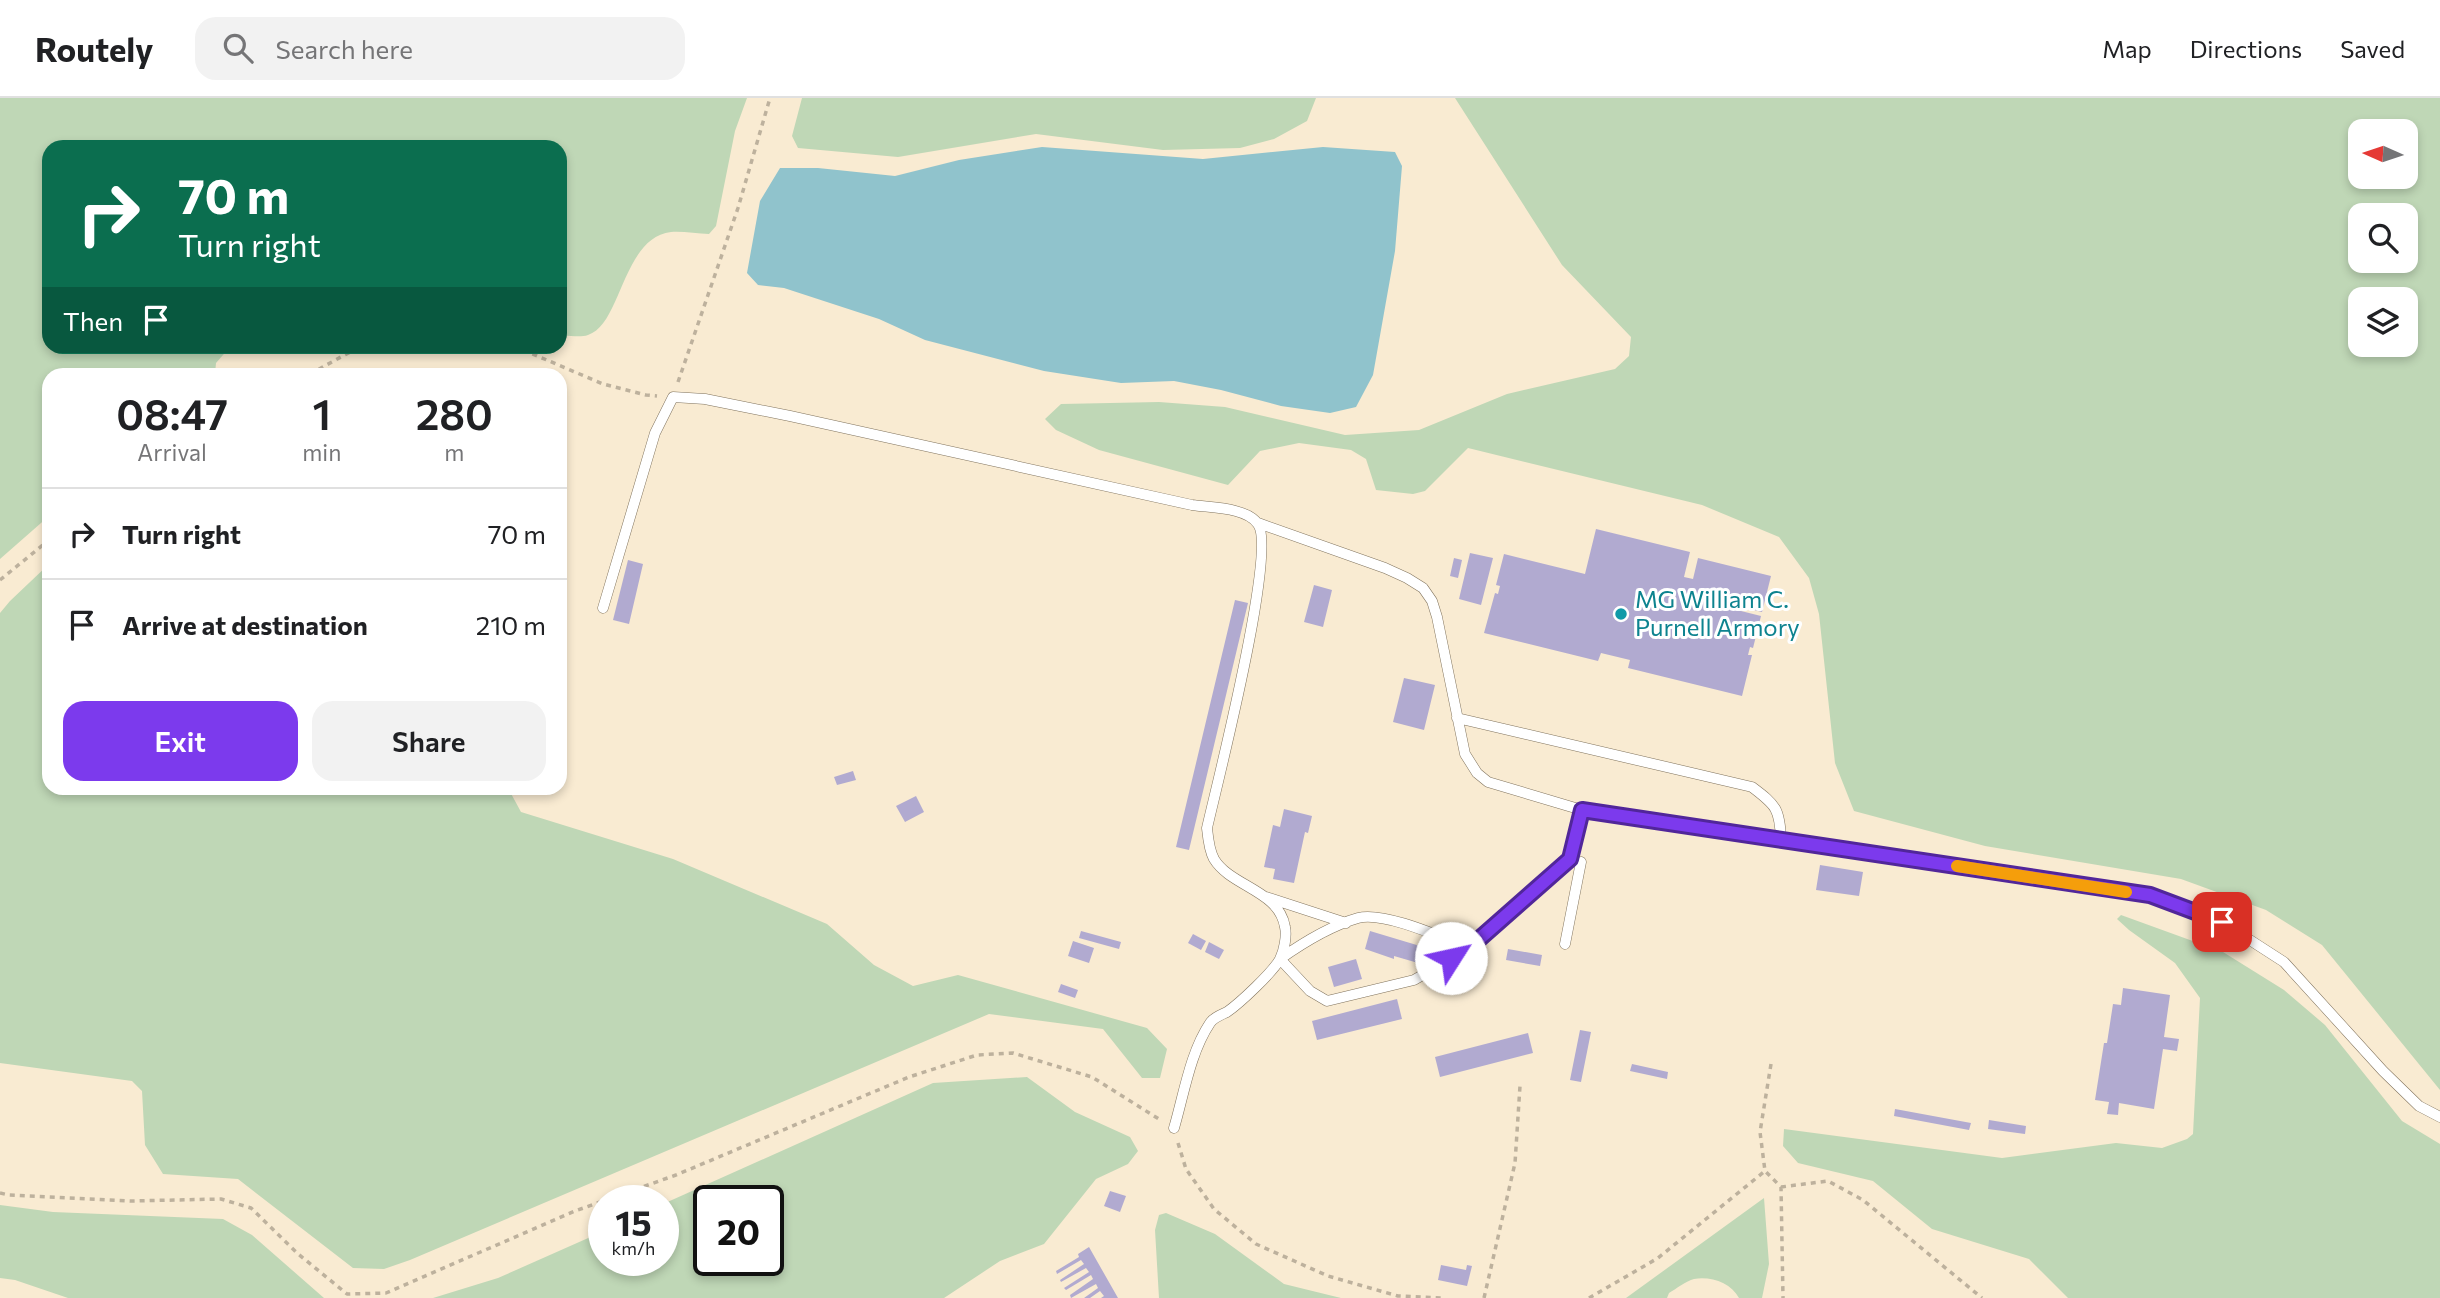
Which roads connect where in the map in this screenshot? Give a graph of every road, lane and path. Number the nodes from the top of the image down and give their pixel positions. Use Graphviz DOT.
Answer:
graph roads {
  1 [pos="770,98"];
  2 [pos="346,354"];
  3 [pos="533,354"];
  4 [pos="321,368"];
  5 [pos="566,368"];
  6 [pos="567,369"];
  7 [pos="674,397"];
  8 [pos="1258,523"];
  9 [pos="42,546"];
  10 [pos="0,580"];
  11 [pos="603,608"];
  12 [pos="1457,718"];
  13 [pos="1582,810"];
  14 [pos="1781,840"];
  15 [pos="1581,862"];
  16 [pos="1265,896"];
  17 [pos="1346,923"];
  18 [pos="1565,944"];
  19 [pos="1469,948"];
  20 [pos="1280,959"];
  21 [pos="1771,1064"];
  22 [pos="1520,1086"];
  23 [pos="2440,1117"];
  24 [pos="1174,1128"];
  25 [pos="1765,1171"];
  26 [pos="1781,1187"];
  27 [pos="0,1193"];
  28 [pos="1442,1298"];
  29 [pos="1484,1298"];
  30 [pos="1589,1298"];
  31 [pos="1783,1298"];
  32 [pos="1982,1298"];
  1 -- 7 [label="path"];
  2 -- 4 [label="path"];
  3 -- 5 [label="path"];
  6 -- 7 [label="path"];
  7 -- 8 [label="lane"];
  7 -- 11 [label="lane"];
  8 -- 12 [label="lane"];
  8 -- 16 [label="lane"];
  9 -- 10 [label="path"];
  12 -- 13 [label="lane"];
  12 -- 14 [label="lane"];
  13 -- 14 [label="lane"];
  13 -- 19 [label="lane"];
  14 -- 23 [label="lane"];
  15 -- 18 [label="lane"];
  16 -- 17 [label="lane"];
  16 -- 20 [label="lane"];
  17 -- 19 [label="lane"];
  17 -- 20 [label="lane"];
  19 -- 20 [label="lane"];
  20 -- 24 [label="lane"];
  21 -- 25 [label="path"];
  22 -- 29 [label="path"];
  24 -- 27 [label="path"];
  24 -- 28 [label="path"];
  25 -- 26 [label="path"];
  25 -- 30 [label="path"];
  26 -- 31 [label="path"];
  26 -- 32 [label="path"];
}
